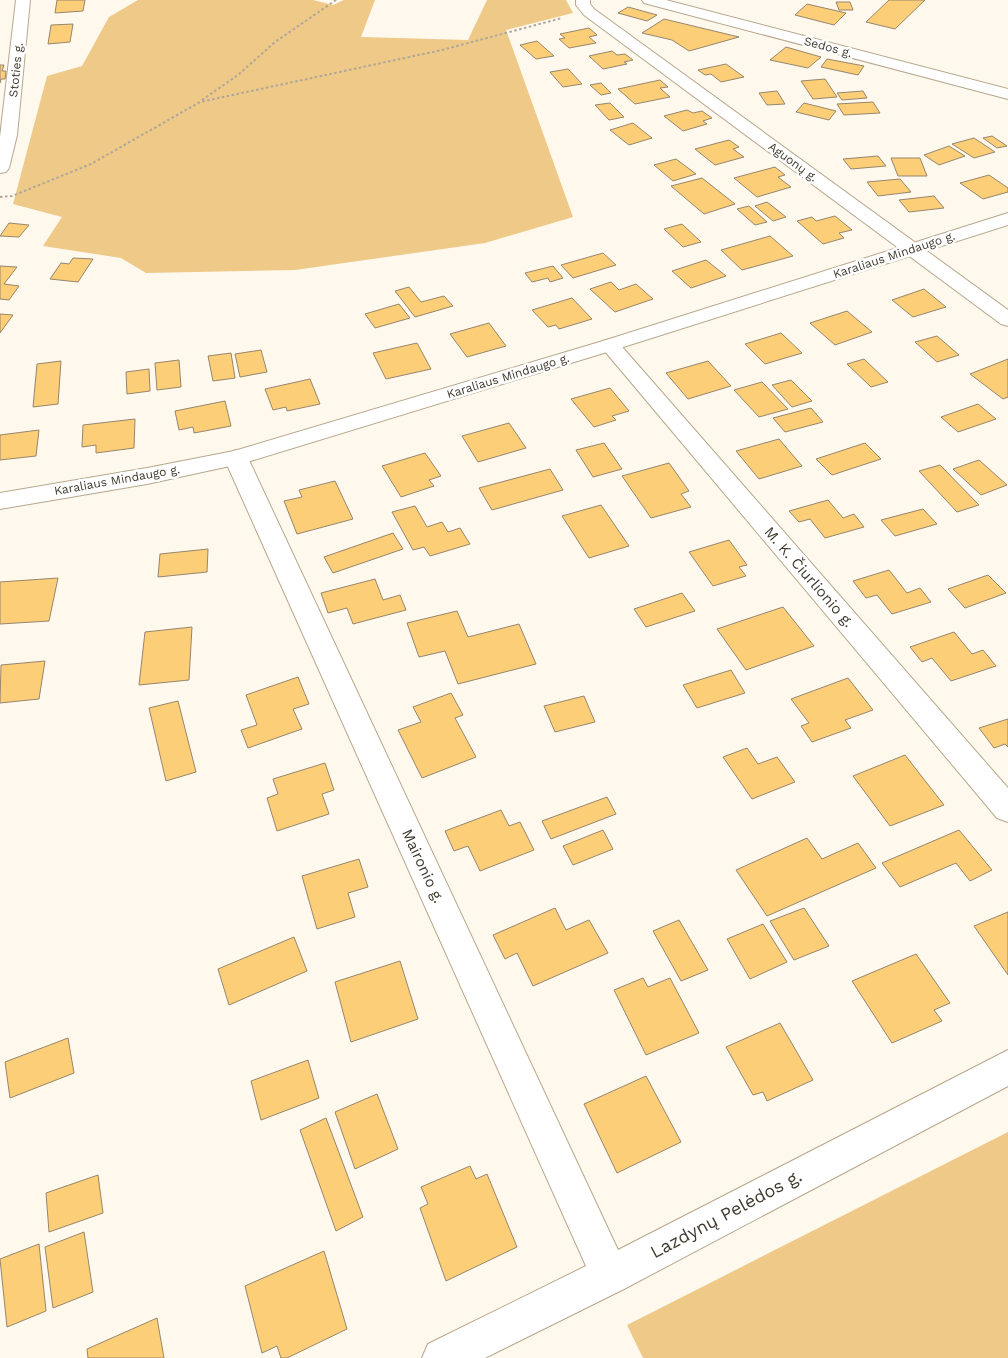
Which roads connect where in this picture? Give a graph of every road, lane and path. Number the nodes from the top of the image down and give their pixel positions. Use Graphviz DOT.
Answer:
graph roads {
  1 [pos="23,0"];
  2 [pos="336,0"];
  3 [pos="649,0"];
  4 [pos="586,6"];
  5 [pos="1008,94"];
  6 [pos="200,102"];
  7 [pos="0,168"];
  8 [pos="0,197"];
  9 [pos="1008,219"];
  10 [pos="912,249"];
  11 [pos="1008,320"];
  12 [pos="610,345"];
  13 [pos="236,458"];
  14 [pos="0,501"];
  15 [pos="1008,809"];
  16 [pos="1008,1067"];
  17 [pos="610,1275"];
  18 [pos="442,1358"];
  1 -- 7 [label="street, Stoties g."];
  2 -- 6 [label="path"];
  3 -- 5 [label="street, Sedos g."];
  4 -- 6 [label="path"];
  4 -- 10 [label="street, Aguonų g."];
  6 -- 8 [label="path"];
  9 -- 10 [label="street, Karaliaus Mindaugo g."];
  10 -- 11 [label="street, Aguonų g."];
  10 -- 12 [label="street, Karaliaus Mindaugo g."];
  12 -- 13 [label="street, Karaliaus Mindaugo g."];
  12 -- 15 [label="street, M. K. Čiurlionio g."];
  13 -- 14 [label="street, Karaliaus Mindaugo g."];
  13 -- 17 [label="street, Maironio g."];
  16 -- 17 [label="street, Lazdynų Pelėdos g."];
  17 -- 18 [label="street, Lazdynų Pelėdos g."];
}
